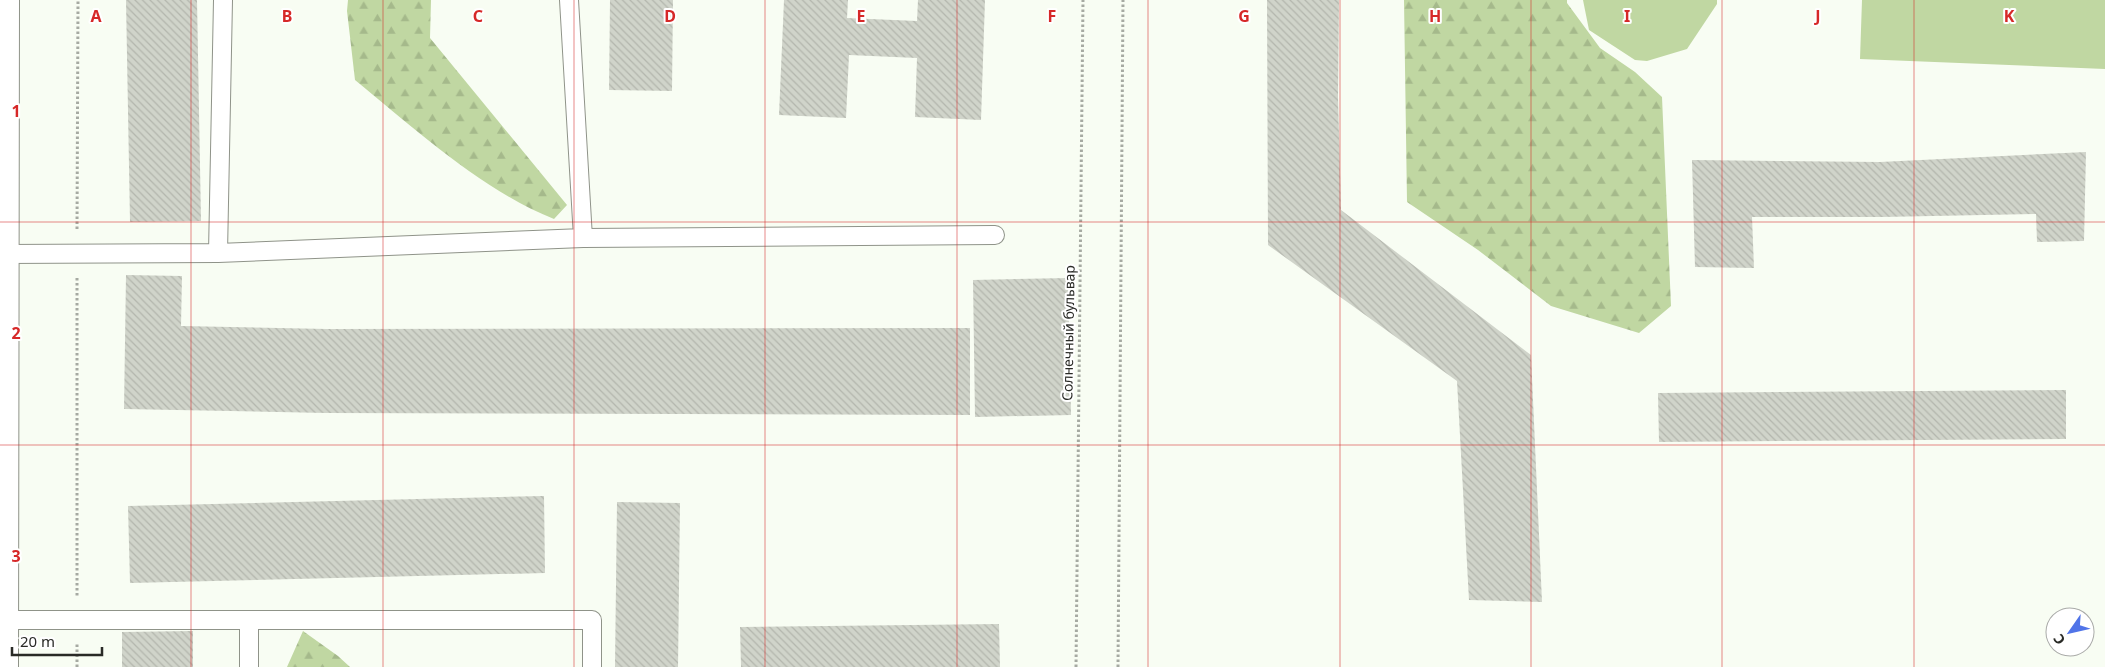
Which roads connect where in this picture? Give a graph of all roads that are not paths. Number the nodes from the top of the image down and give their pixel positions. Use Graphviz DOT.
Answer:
graph roads {
  1 [pos="5,0"];
  2 [pos="223,0"];
  3 [pos="569,0"];
  4 [pos="995,235"];
  5 [pos="583,238"];
  6 [pos="218,253"];
  7 [pos="3,254"];
  8 [pos="2,493"];
  9 [pos="4,620"];
  10 [pos="249,620"];
  11 [pos="4,667"];
  12 [pos="250,667"];
  13 [pos="592,667"];
  1 -- 7 [label="street"];
  2 -- 6 [label="lane"];
  3 -- 5 [label="lane"];
  4 -- 5 [label="lane"];
  5 -- 6 [label="lane"];
  6 -- 7 [label="lane"];
  7 -- 8 [label="street"];
  8 -- 9 [label="street"];
  9 -- 10 [label="lane"];
  9 -- 11 [label="street"];
  10 -- 12 [label="lane"];
  10 -- 13 [label="lane"];
}
